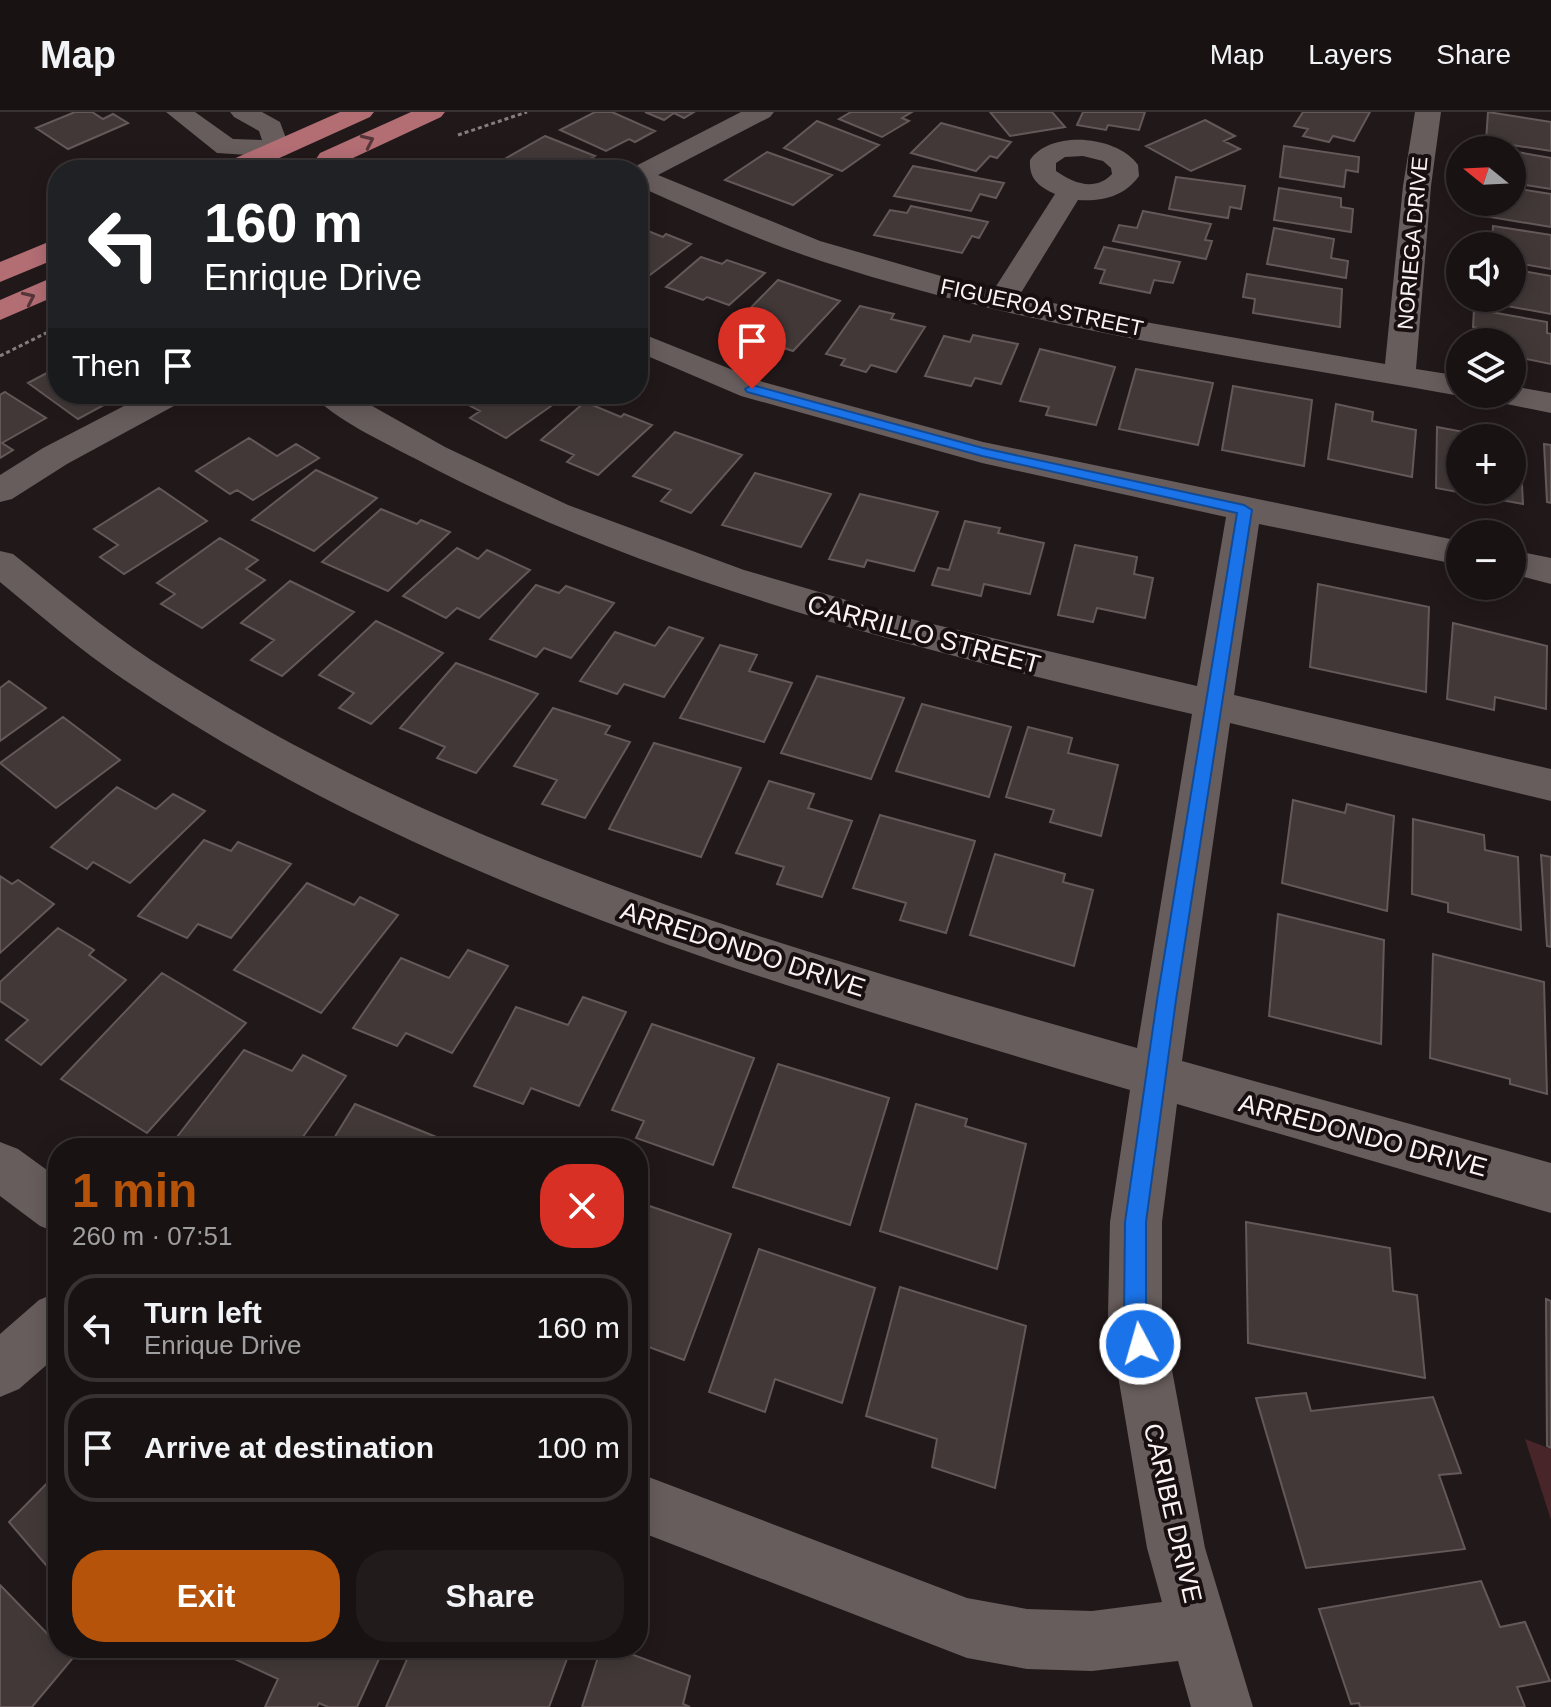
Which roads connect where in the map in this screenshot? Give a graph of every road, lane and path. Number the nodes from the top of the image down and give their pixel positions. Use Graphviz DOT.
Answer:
graph roads {
  1 [pos="179,112"];
  2 [pos="243,112"];
  3 [pos="361,112"];
  4 [pos="432,112"];
  5 [pos="761,112"];
  6 [pos="1428,112"];
  7 [pos="277,149"];
  8 [pos="253,160"];
  9 [pos="295,160"];
  10 [pos="329,160"];
  11 [pos="648,171"];
  12 [pos="648,180"];
  13 [pos="1071,190"];
  14 [pos="48,251"];
  15 [pos="0,273"];
  16 [pos="48,289"];
  17 [pos="1001,301"];
  18 [pos="0,311"];
  19 [pos="48,332"];
  20 [pos="648,345"];
  21 [pos="0,356"];
  22 [pos="1400,375"];
  23 [pos="1446,383"];
  24 [pos="1526,398"];
  25 [pos="1551,403"];
  26 [pos="153,404"];
  27 [pos="344,404"];
  28 [pos="0,491"];
  29 [pos="1244,510"];
  30 [pos="1446,550"];
  31 [pos="0,563"];
  32 [pos="1526,565"];
  33 [pos="1551,571"];
  34 [pos="1214,705"];
  35 [pos="1551,785"];
  36 [pos="1157,1078"];
  37 [pos="0,1166"];
  38 [pos="1551,1188"];
  39 [pos="48,1201"];
  40 [pos="48,1328"];
  41 [pos="0,1370"];
  42 [pos="648,1506"];
  43 [pos="1200,1628"];
  44 [pos="1222,1707"];
  1 -- 7 [label="street"];
  2 -- 7 [label="street"];
  3 -- 7 [label="main road"];
  10 -- 4 [label="main road, one-way"];
  5 -- 11 [label="street"];
  6 -- 22 [label="street, NORIEGA DRIVE"];
  7 -- 8 [label="main road"];
  7 -- 9 [label="main road"];
  12 -- 17 [label="street, FIGUEROA STREET"];
  13 -- 17 [label="street"];
  14 -- 15 [label="main road"];
  18 -- 16 [label="main road, one-way"];
  17 -- 22 [label="street, FIGUEROA STREET"];
  19 -- 21 [label="path"];
  20 -- 29 [label="street"];
  22 -- 23 [label="street, FIGUEROA STREET"];
  24 -- 25 [label="street"];
  26 -- 28 [label="street"];
  27 -- 34 [label="street, CARRILLO STREET"];
  29 -- 30 [label="street"];
  29 -- 34 [label="street, CARIBE DRIVE"];
  31 -- 36 [label="street, ARREDONDO DRIVE"];
  32 -- 33 [label="street"];
  34 -- 35 [label="street, CARRILLO STREET"];
  34 -- 36 [label="street, CARIBE DRIVE"];
  36 -- 38 [label="street, ARREDONDO DRIVE"];
  36 -- 43 [label="street, CARIBE DRIVE"];
  37 -- 39 [label="street"];
  40 -- 41 [label="street"];
  42 -- 43 [label="street"];
  43 -- 44 [label="street, CARIBE DRIVE"];
}
